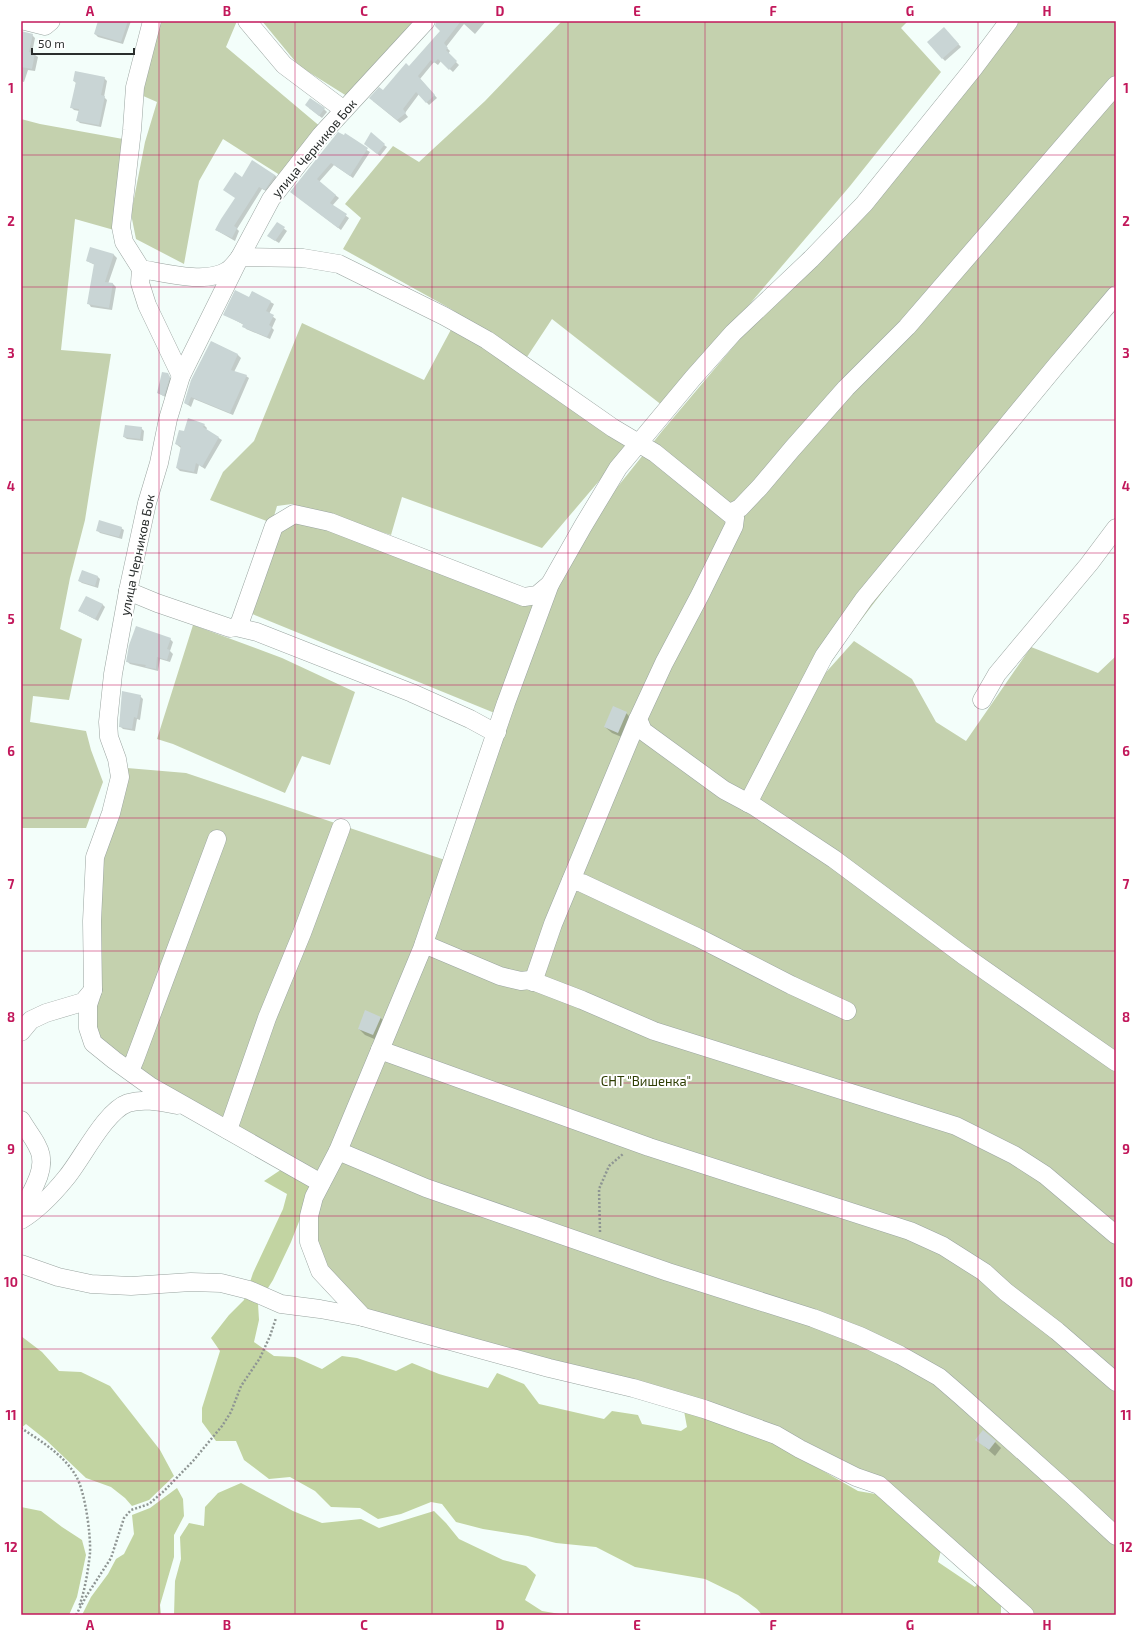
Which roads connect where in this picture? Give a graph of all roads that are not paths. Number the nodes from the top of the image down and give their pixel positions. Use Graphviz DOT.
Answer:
graph roads {
  1 [pos="25,21"];
  2 [pos="51,21"];
  3 [pos="152,21"];
  4 [pos="247,21"];
  5 [pos="426,21"];
  6 [pos="1009,21"];
  7 [pos="1116,85"];
  8 [pos="344,110"];
  9 [pos="240,257"];
  10 [pos="141,269"];
  11 [pos="1116,295"];
  12 [pos="181,376"];
  13 [pos="639,443"];
  14 [pos="730,513"];
  15 [pos="1116,528"];
  16 [pos="550,584"];
  17 [pos="128,591"];
  18 [pos="236,627"];
  19 [pos="982,700"];
  20 [pos="638,719"];
  21 [pos="496,732"];
  22 [pos="748,803"];
  23 [pos="341,828"];
  24 [pos="217,839"];
  25 [pos="571,881"];
  26 [pos="424,944"];
  27 [pos="533,982"];
  28 [pos="93,990"];
  29 [pos="847,1011"];
  30 [pos="21,1032"];
  31 [pos="380,1050"];
  32 [pos="1116,1062"];
  33 [pos="130,1071"];
  34 [pos="186,1107"];
  35 [pos="21,1120"];
  36 [pos="228,1130"];
  37 [pos="338,1151"];
  38 [pos="321,1183"];
  39 [pos="21,1206"];
  40 [pos="21,1220"];
  41 [pos="1116,1235"];
  42 [pos="21,1264"];
  43 [pos="363,1317"];
  44 [pos="1116,1382"];
  45 [pos="1116,1536"];
  46 [pos="1025,1615"];
  1 -- 2 [label="street"];
  3 -- 10 [label="street"];
  4 -- 8 [label="street"];
  5 -- 8 [label="street, улица Черников Бок"];
  6 -- 13 [label="street"];
  7 -- 14 [label="street"];
  8 -- 9 [label="street, улица Черников Бок"];
  9 -- 10 [label="street"];
  9 -- 12 [label="street, улица Черников Бок"];
  9 -- 13 [label="street"];
  10 -- 12 [label="street"];
  11 -- 22 [label="street"];
  12 -- 17 [label="street, улица Черников Бок"];
  13 -- 14 [label="street"];
  13 -- 16 [label="street"];
  14 -- 20 [label="street"];
  15 -- 19 [label="street"];
  16 -- 18 [label="street"];
  16 -- 21 [label="street"];
  17 -- 18 [label="street"];
  17 -- 28 [label="street, улица Черников Бок"];
  18 -- 21 [label="street"];
  20 -- 22 [label="street"];
  20 -- 25 [label="street"];
  21 -- 26 [label="street"];
  22 -- 32 [label="street"];
  23 -- 36 [label="street"];
  24 -- 33 [label="street"];
  25 -- 27 [label="street"];
  25 -- 29 [label="street"];
  26 -- 27 [label="street"];
  26 -- 31 [label="street"];
  27 -- 41 [label="street"];
  28 -- 30 [label="street"];
  28 -- 33 [label="street, улица Черников Бок"];
  31 -- 37 [label="street"];
  31 -- 44 [label="street"];
  33 -- 34 [label="street, улица Черников Бок"];
  34 -- 36 [label="street, улица Черников Бок"];
  34 -- 40 [label="street"];
  35 -- 39 [label="street"];
  36 -- 38 [label="street, улица Черников Бок"];
  37 -- 38 [label="street"];
  37 -- 45 [label="street"];
  38 -- 43 [label="street"];
  42 -- 43 [label="street"];
  43 -- 46 [label="street"];
}
